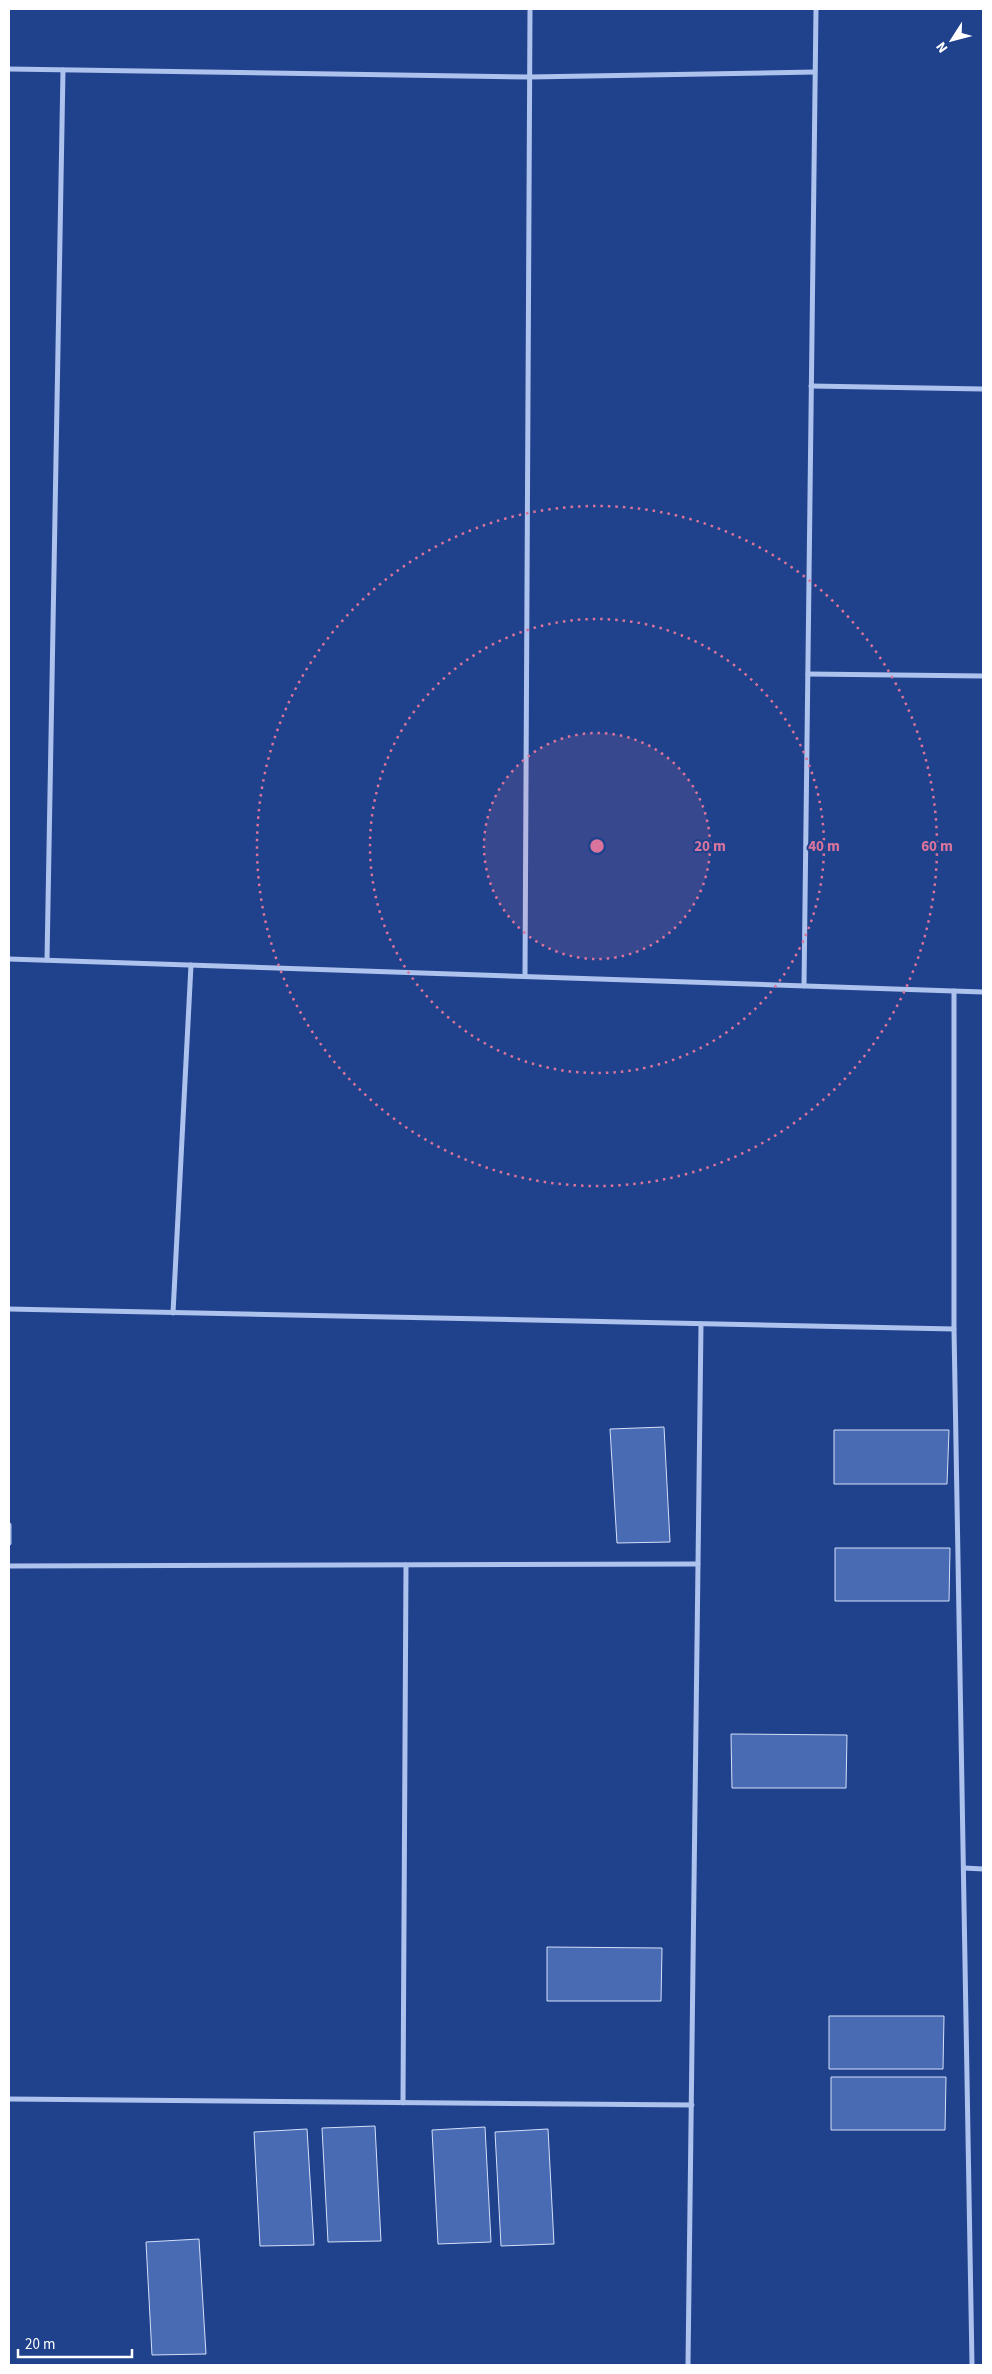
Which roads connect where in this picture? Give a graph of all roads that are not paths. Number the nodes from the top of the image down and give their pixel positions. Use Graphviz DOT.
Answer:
graph roads {
  1 [pos="530,9"];
  2 [pos="816,9"];
  3 [pos="9,70"];
  4 [pos="63,70"];
  5 [pos="815,72"];
  6 [pos="529,76"];
  7 [pos="811,386"];
  8 [pos="983,389"];
  9 [pos="808,674"];
  10 [pos="983,676"];
  11 [pos="9,959"];
  12 [pos="47,960"];
  13 [pos="191,965"];
  14 [pos="525,976"];
  15 [pos="804,986"];
  16 [pos="954,990"];
  17 [pos="983,992"];
  18 [pos="9,1309"];
  19 [pos="173,1312"];
  20 [pos="701,1324"];
  21 [pos="954,1329"];
  22 [pos="9,1525"];
  23 [pos="9,1543"];
  24 [pos="698,1564"];
  25 [pos="406,1565"];
  26 [pos="9,1566"];
  27 [pos="964,1868"];
  28 [pos="983,1868"];
  29 [pos="9,2099"];
  30 [pos="403,2103"];
  31 [pos="692,2105"];
  32 [pos="688,2365"];
  33 [pos="972,2365"];
  1 -- 6 [label="street"];
  2 -- 5 [label="street"];
  3 -- 4 [label="street"];
  4 -- 6 [label="street"];
  4 -- 12 [label="street"];
  5 -- 6 [label="street"];
  5 -- 7 [label="street"];
  6 -- 14 [label="street"];
  7 -- 8 [label="street"];
  7 -- 9 [label="street"];
  9 -- 10 [label="street"];
  9 -- 15 [label="street"];
  11 -- 12 [label="street"];
  12 -- 13 [label="street"];
  13 -- 14 [label="street"];
  13 -- 19 [label="street"];
  14 -- 15 [label="street"];
  15 -- 16 [label="street"];
  16 -- 17 [label="street"];
  16 -- 21 [label="street"];
  18 -- 19 [label="street"];
  19 -- 20 [label="street"];
  20 -- 21 [label="street"];
  20 -- 24 [label="street"];
  21 -- 27 [label="street"];
  22 -- 23 [label="street"];
  24 -- 25 [label="street"];
  24 -- 31 [label="street"];
  25 -- 26 [label="street"];
  25 -- 30 [label="street"];
  27 -- 28 [label="street"];
  27 -- 33 [label="street"];
  29 -- 30 [label="street"];
  30 -- 31 [label="street"];
  31 -- 32 [label="street"];
}
